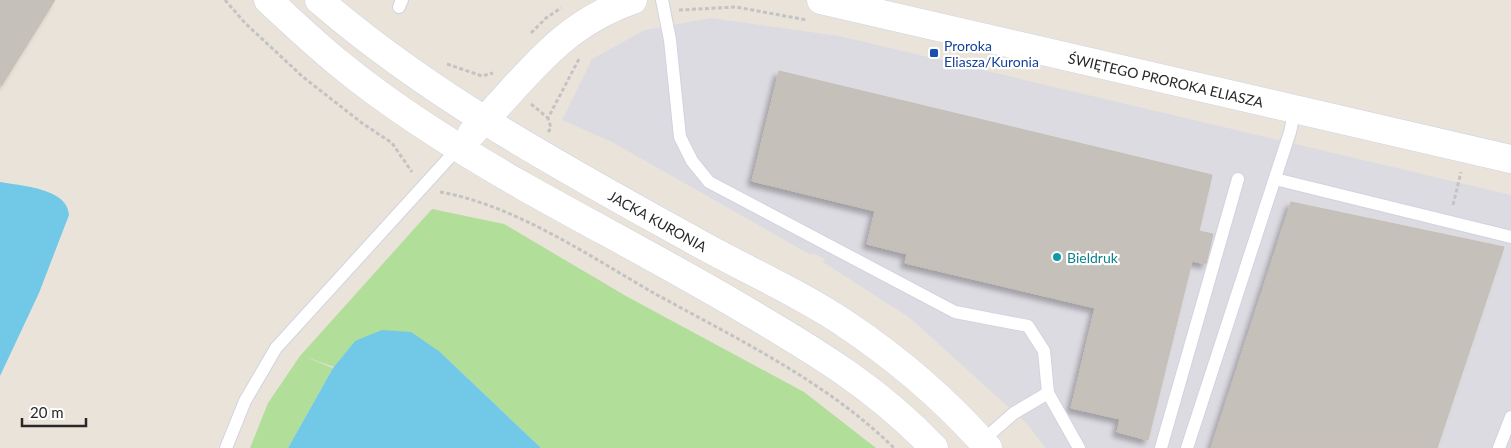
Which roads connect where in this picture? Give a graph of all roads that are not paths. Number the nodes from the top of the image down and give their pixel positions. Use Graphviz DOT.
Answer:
graph roads {
  1 [pos="268,0"];
  2 [pos="319,0"];
  3 [pos="633,0"];
  4 [pos="662,0"];
  5 [pos="821,0"];
  6 [pos="1295,109"];
  7 [pos="486,120"];
  8 [pos="459,147"];
  9 [pos="1511,159"];
  10 [pos="1238,179"];
  11 [pos="1275,179"];
  12 [pos="1511,237"];
  13 [pos="1048,393"];
  14 [pos="1511,417"];
  15 [pos="985,445"];
  16 [pos="226,448"];
  17 [pos="934,448"];
  18 [pos="1079,448"];
  19 [pos="1161,448"];
  20 [pos="1187,448"];
  21 [pos="1499,448"];
  1 -- 8 [label="main road"];
  2 -- 7 [label="main road, JACKA KURONIA"];
  3 -- 7 [label="main road"];
  4 -- 13 [label="lane"];
  5 -- 6 [label="main road, ŚWIĘTEGO PROROKA ELIASZA"];
  6 -- 9 [label="main road, ŚWIĘTEGO PROROKA ELIASZA"];
  6 -- 11 [label="lane"];
  7 -- 8 [label="main road"];
  7 -- 15 [label="main road, JACKA KURONIA"];
  8 -- 16 [label="lane"];
  8 -- 17 [label="main road"];
  10 -- 19 [label="lane"];
  11 -- 12 [label="lane"];
  11 -- 20 [label="lane"];
  13 -- 15 [label="lane"];
  13 -- 18 [label="lane"];
  14 -- 21 [label="lane"];
}
